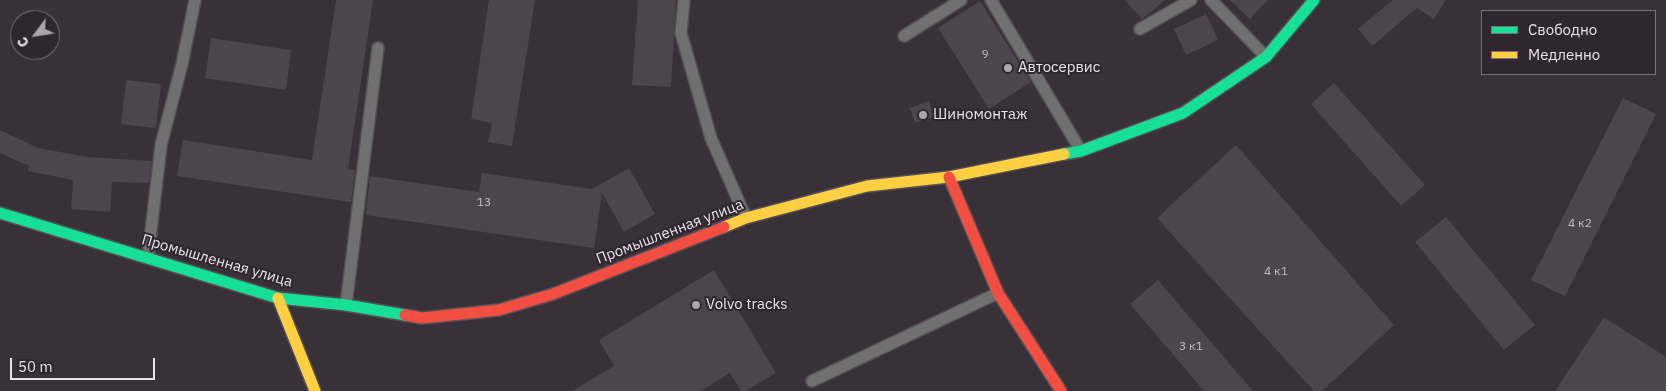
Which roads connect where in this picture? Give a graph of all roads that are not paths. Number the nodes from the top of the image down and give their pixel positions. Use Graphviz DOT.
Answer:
graph roads {
  1 [pos="195,0"];
  2 [pos="684,0"];
  3 [pos="961,0"];
  4 [pos="991,0"];
  5 [pos="1191,0"];
  6 [pos="1211,0"];
  7 [pos="1314,0"];
  8 [pos="1140,29"];
  9 [pos="904,36"];
  10 [pos="378,48"];
  11 [pos="1266,57"];
  12 [pos="1081,151"];
  13 [pos="950,176"];
  14 [pos="0,213"];
  15 [pos="746,218"];
  16 [pos="148,257"];
  17 [pos="998,293"];
  18 [pos="278,298"];
  19 [pos="346,305"];
  20 [pos="812,381"];
  21 [pos="314,391"];
  22 [pos="1061,391"];
  1 -- 16 [label="lane"];
  2 -- 15 [label="lane"];
  3 -- 9 [label="lane"];
  4 -- 12 [label="lane"];
  5 -- 8 [label="lane"];
  6 -- 11 [label="lane"];
  7 -- 11 [label="main road, Промышленная улица"];
  10 -- 19 [label="lane"];
  11 -- 12 [label="main road, Промышленная улица"];
  12 -- 13 [label="main road, Промышленная улица"];
  13 -- 15 [label="main road, Промышленная улица"];
  13 -- 17 [label="main road"];
  14 -- 16 [label="main road, Промышленная улица"];
  15 -- 19 [label="main road, Промышленная улица"];
  16 -- 18 [label="main road, Промышленная улица"];
  17 -- 20 [label="lane"];
  17 -- 22 [label="main road"];
  18 -- 19 [label="main road, Промышленная улица"];
  18 -- 21 [label="main road"];
}
